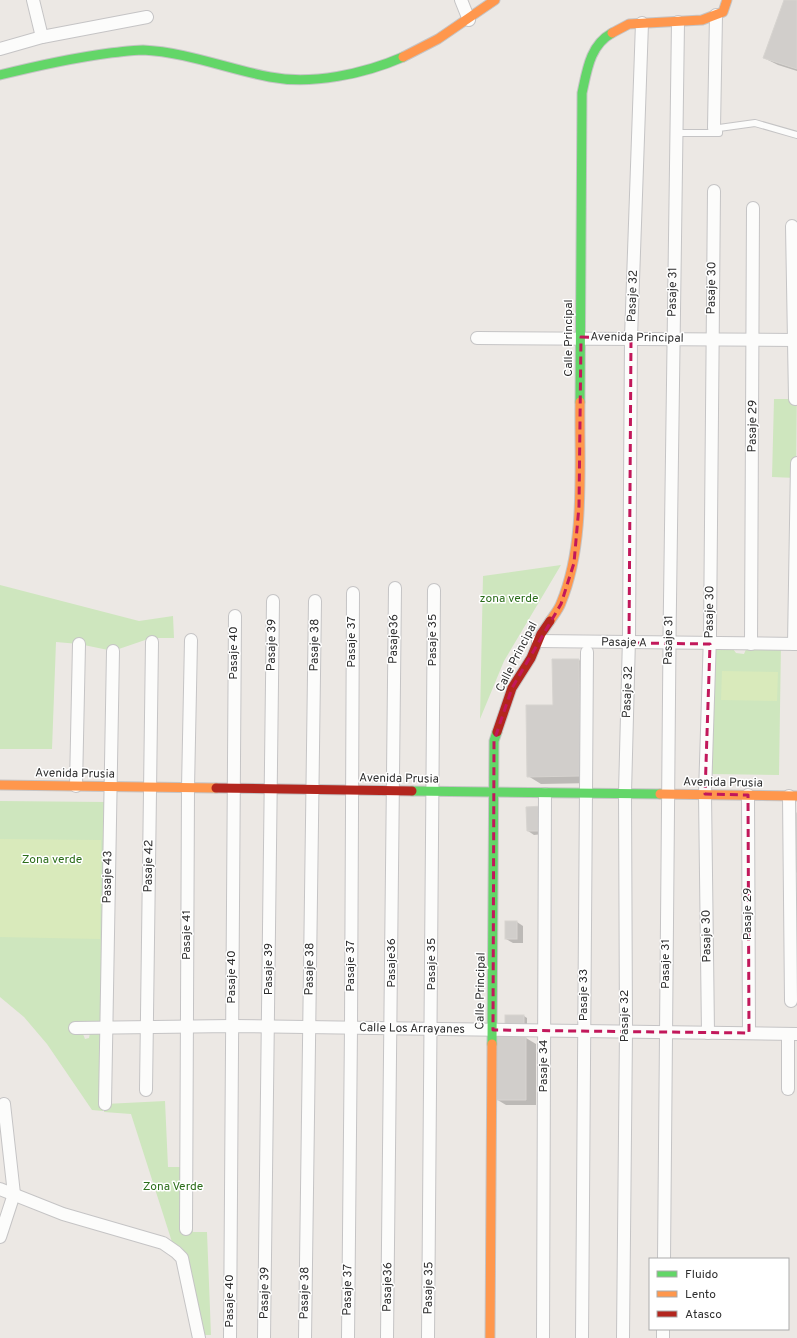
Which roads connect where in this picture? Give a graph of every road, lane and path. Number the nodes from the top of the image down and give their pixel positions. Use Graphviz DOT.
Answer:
graph roads {
  1 [pos="33,0"];
  2 [pos="461,0"];
  3 [pos="495,0"];
  4 [pos="727,0"];
  5 [pos="716,15"];
  6 [pos="147,17"];
  7 [pos="468,20"];
  8 [pos="678,22"];
  9 [pos="642,23"];
  10 [pos="42,37"];
  11 [pos="0,49"];
  12 [pos="0,75"];
  13 [pos="714,128"];
  14 [pos="676,133"];
  15 [pos="797,135"];
  16 [pos="714,191"];
  17 [pos="753,208"];
  18 [pos="792,226"];
  19 [pos="477,338"];
  20 [pos="581,338"];
  21 [pos="631,338"];
  22 [pos="672,339"];
  23 [pos="712,340"];
  24 [pos="754,340"];
  25 [pos="795,340"];
  26 [pos="794,399"];
  27 [pos="796,463"];
  28 [pos="395,588"];
  29 [pos="434,590"];
  30 [pos="353,593"];
  31 [pos="316,600"];
  32 [pos="273,601"];
  33 [pos="235,616"];
  34 [pos="191,640"];
  35 [pos="538,641"];
  36 [pos="152,642"];
  37 [pos="629,643"];
  38 [pos="670,643"];
  39 [pos="79,644"];
  40 [pos="710,644"];
  41 [pos="751,644"];
  42 [pos="795,644"];
  43 [pos="112,651"];
  44 [pos="588,652"];
  45 [pos="0,785"];
  46 [pos="76,786"];
  47 [pos="109,787"];
  48 [pos="150,787"];
  49 [pos="188,788"];
  50 [pos="233,788"];
  51 [pos="270,789"];
  52 [pos="313,790"];
  53 [pos="351,790"];
  54 [pos="393,791"];
  55 [pos="432,791"];
  56 [pos="495,793"];
  57 [pos="624,793"];
  58 [pos="545,794"];
  59 [pos="585,794"];
  60 [pos="667,794"];
  61 [pos="705,794"];
  62 [pos="748,795"];
  63 [pos="793,796"];
  64 [pos="791,1001"];
  65 [pos="187,1026"];
  66 [pos="232,1026"];
  67 [pos="105,1027"];
  68 [pos="147,1027"];
  69 [pos="268,1027"];
  70 [pos="309,1027"];
  71 [pos="75,1028"];
  72 [pos="351,1028"];
  73 [pos="392,1030"];
  74 [pos="432,1030"];
  75 [pos="493,1030"];
  76 [pos="544,1030"];
  77 [pos="584,1031"];
  78 [pos="626,1031"];
  79 [pos="666,1032"];
  80 [pos="708,1033"];
  81 [pos="749,1033"];
  82 [pos="793,1034"];
  83 [pos="788,1089"];
  84 [pos="146,1090"];
  85 [pos="4,1104"];
  86 [pos="105,1104"];
  87 [pos="0,1189"];
  88 [pos="14,1194"];
  89 [pos="186,1230"];
  90 [pos="0,1237"];
  91 [pos="664,1258"];
  92 [pos="199,1338"];
  93 [pos="230,1338"];
  94 [pos="264,1338"];
  95 [pos="304,1338"];
  96 [pos="348,1338"];
  97 [pos="387,1338"];
  98 [pos="428,1338"];
  99 [pos="490,1338"];
  100 [pos="543,1338"];
  101 [pos="582,1338"];
  102 [pos="623,1338"];
  1 -- 10 [label="street"];
  2 -- 7 [label="street"];
  3 -- 7 [label="street"];
  4 -- 5 [label="street"];
  5 -- 8 [label="street, Calle Principal"];
  5 -- 13 [label="street"];
  6 -- 10 [label="street"];
  7 -- 12 [label="street"];
  8 -- 9 [label="street, Calle Principal"];
  8 -- 14 [label="street, Pasaje 31"];
  9 -- 20 [label="street, Calle Principal"];
  9 -- 21 [label="street, Pasaje 32"];
  10 -- 11 [label="street"];
  14 -- 15 [label="lane"];
  14 -- 22 [label="street, Pasaje 31"];
  16 -- 23 [label="street, Pasaje 30"];
  17 -- 24 [label="street, Pasaje 29"];
  18 -- 25 [label="street"];
  19 -- 20 [label="street, Avenida Principal"];
  20 -- 21 [label="street, Avenida Principal"];
  20 -- 35 [label="street, Calle Principal"];
  21 -- 22 [label="street, Avenida Principal"];
  21 -- 37 [label="street, Pasaje 32"];
  22 -- 23 [label="street, Avenida Principal"];
  22 -- 38 [label="street, Pasaje 31"];
  23 -- 24 [label="street, Avenida Principal"];
  23 -- 40 [label="street, Pasaje 30"];
  24 -- 25 [label="street, Avenida Principal"];
  24 -- 41 [label="street, Pasaje 29"];
  25 -- 26 [label="street"];
  27 -- 42 [label="street"];
  28 -- 54 [label="street, Pasaje36"];
  29 -- 55 [label="street, Pasaje 35"];
  30 -- 53 [label="street, Pasaje 37"];
  31 -- 52 [label="street, Pasaje 38"];
  32 -- 51 [label="street, Pasaje 39"];
  33 -- 50 [label="street, Pasaje 40"];
  34 -- 49 [label="street, Pasaje 41"];
  35 -- 37 [label="street, Pasaje A"];
  35 -- 56 [label="street, Calle Principal"];
  36 -- 48 [label="street, Pasaje 42"];
  37 -- 38 [label="street, Pasaje A"];
  37 -- 57 [label="street, Pasaje 32"];
  38 -- 40 [label="street, Pasaje A"];
  38 -- 60 [label="street, Pasaje 31"];
  39 -- 46 [label="street"];
  40 -- 41 [label="street, Pasaje A"];
  40 -- 61 [label="street, Pasaje 30"];
  41 -- 42 [label="street, Pasaje A"];
  43 -- 47 [label="street, Pasaje 43"];
  44 -- 59 [label="street, Pasaje 33"];
  45 -- 46 [label="street, Avenida Prusia"];
  46 -- 47 [label="street, Avenida Prusia"];
  47 -- 48 [label="street, Avenida Prusia"];
  47 -- 67 [label="street, Pasaje 43"];
  48 -- 49 [label="street, Avenida Prusia"];
  48 -- 68 [label="street, Pasaje 42"];
  49 -- 50 [label="street, Avenida Prusia"];
  49 -- 65 [label="street, Pasaje 41"];
  50 -- 51 [label="street, Avenida Prusia"];
  50 -- 66 [label="street, Pasaje 40"];
  51 -- 52 [label="street, Avenida Prusia"];
  51 -- 69 [label="street, Pasaje 39"];
  52 -- 53 [label="street, Avenida Prusia"];
  52 -- 70 [label="street, Pasaje 38"];
  53 -- 54 [label="street, Avenida Prusia"];
  53 -- 72 [label="street, Pasaje 37"];
  54 -- 55 [label="street, Avenida Prusia"];
  54 -- 73 [label="street, Pasaje36"];
  55 -- 56 [label="street, Avenida Prusia"];
  55 -- 74 [label="street, Pasaje 35"];
  56 -- 58 [label="street, Avenida Prusia"];
  56 -- 75 [label="street, Calle Principal"];
  57 -- 59 [label="street, Avenida Prusia"];
  57 -- 60 [label="street, Avenida Prusia"];
  57 -- 78 [label="street, Pasaje 32"];
  58 -- 59 [label="street, Avenida Prusia"];
  58 -- 76 [label="street, Pasaje 34"];
  59 -- 77 [label="street, Pasaje 33"];
  60 -- 61 [label="street, Avenida Prusia"];
  60 -- 79 [label="street, Pasaje 31"];
  61 -- 62 [label="street, Avenida Prusia"];
  61 -- 80 [label="street, Pasaje 30"];
  62 -- 63 [label="street, Avenida Prusia"];
  62 -- 81 [label="street, Pasaje 29"];
  63 -- 64 [label="street"];
  65 -- 66 [label="street, Calle Los Arrayanes"];
  65 -- 68 [label="street, Calle Los Arrayanes"];
  65 -- 89 [label="street, Pasaje 41"];
  66 -- 69 [label="street, Calle Los Arrayanes"];
  66 -- 93 [label="street, Pasaje 40"];
  67 -- 68 [label="street, Calle Los Arrayanes"];
  67 -- 71 [label="street, Calle Los Arrayanes"];
  67 -- 86 [label="street, Pasaje 43"];
  68 -- 84 [label="street, Pasaje 42"];
  69 -- 70 [label="street, Calle Los Arrayanes"];
  69 -- 94 [label="street, Pasaje 39"];
  70 -- 72 [label="street, Calle Los Arrayanes"];
  70 -- 95 [label="street, Pasaje 38"];
  72 -- 73 [label="street, Calle Los Arrayanes"];
  72 -- 96 [label="street, Pasaje 37"];
  73 -- 74 [label="street, Calle Los Arrayanes"];
  73 -- 97 [label="street, Pasaje36"];
  74 -- 75 [label="street, Calle Los Arrayanes"];
  74 -- 98 [label="street, Pasaje 35"];
  75 -- 76 [label="street, Calle Los Arrayanes"];
  75 -- 99 [label="street, Calle Principal"];
  76 -- 77 [label="street, Calle Los Arrayanes"];
  76 -- 100 [label="street, Pasaje 34"];
  77 -- 78 [label="street, Calle Los Arrayanes"];
  77 -- 101 [label="street, Pasaje 33"];
  78 -- 79 [label="street, Calle Los Arrayanes"];
  78 -- 102 [label="street, Pasaje 32"];
  79 -- 80 [label="street, Calle Los Arrayanes"];
  79 -- 91 [label="street, Pasaje 31"];
  80 -- 81 [label="street, Calle Los Arrayanes"];
  81 -- 82 [label="street, Calle Los Arrayanes"];
  82 -- 83 [label="street"];
  85 -- 88 [label="street"];
  87 -- 88 [label="street"];
  88 -- 90 [label="street"];
  88 -- 92 [label="street"];
}
